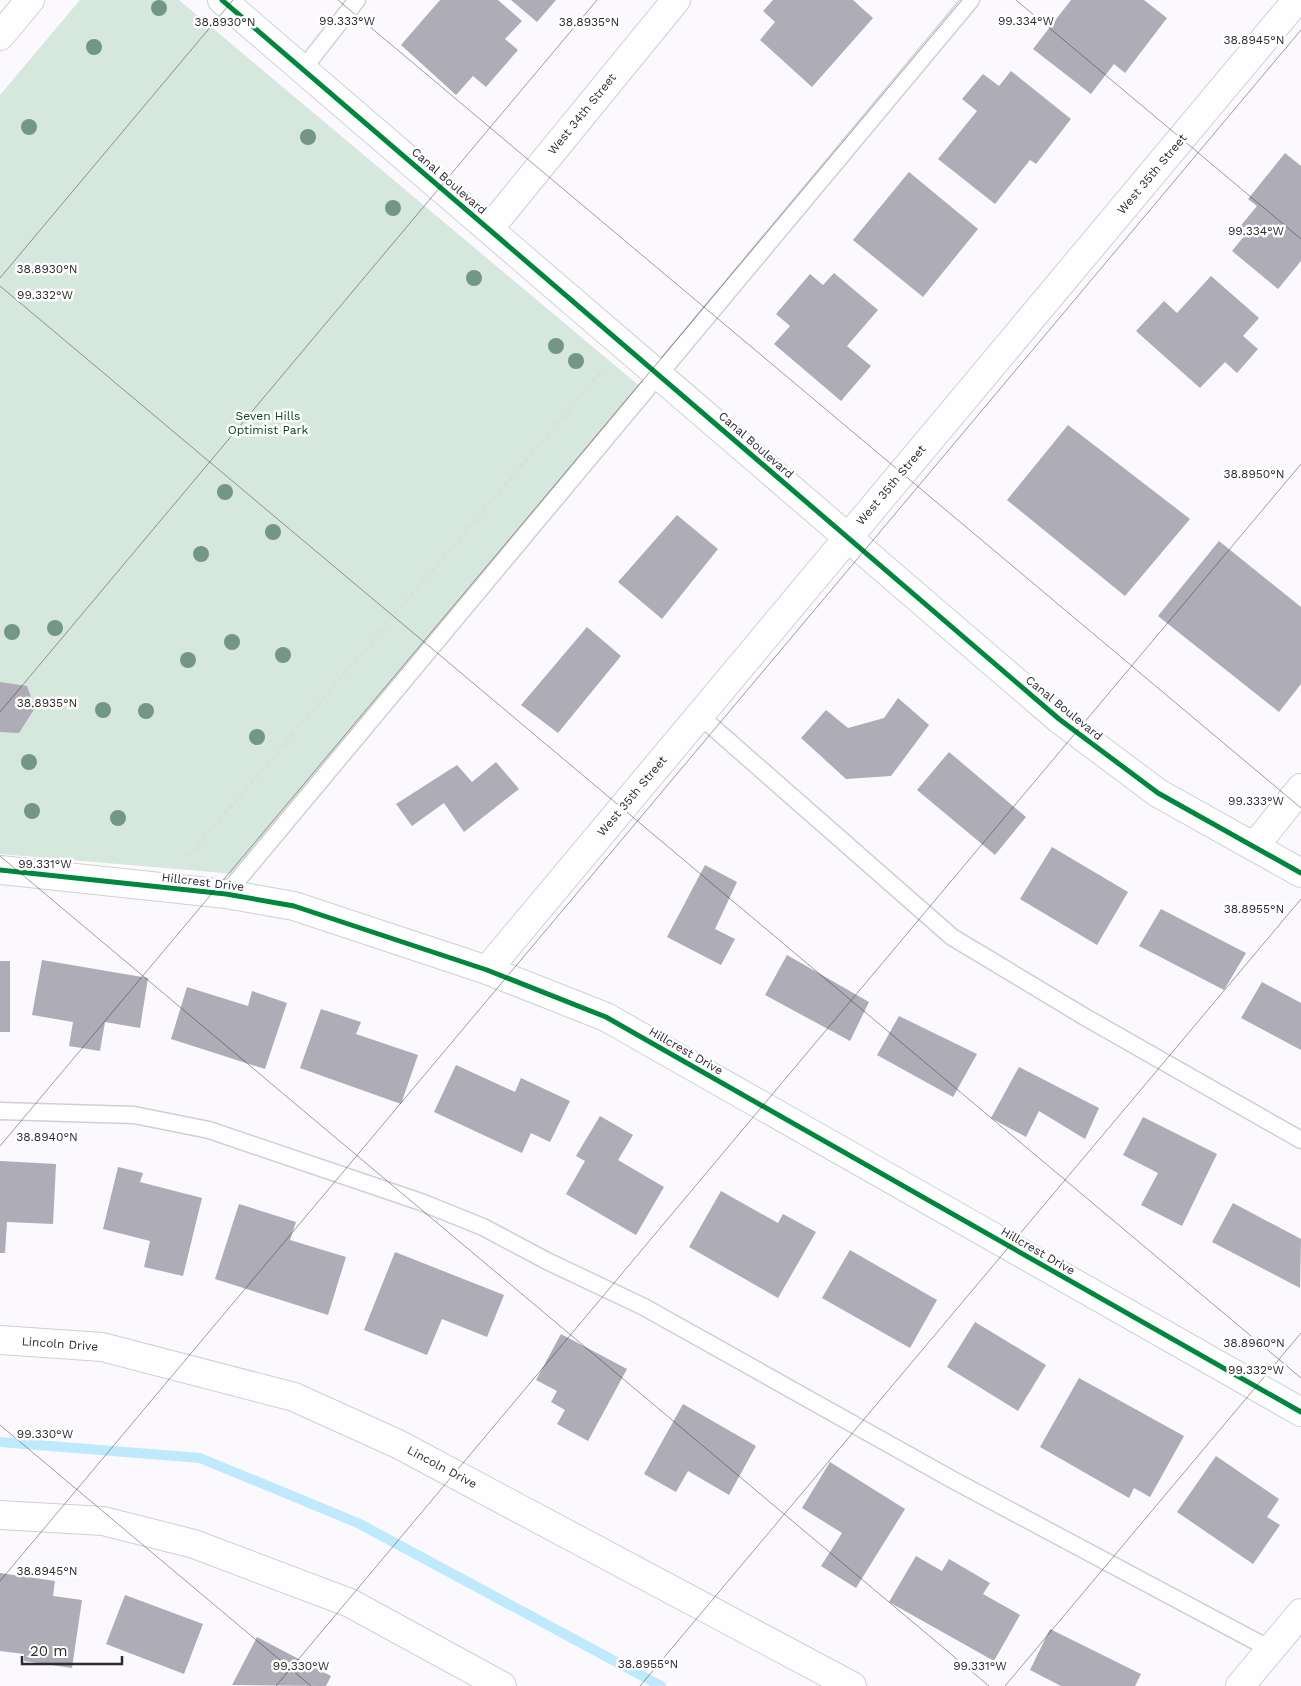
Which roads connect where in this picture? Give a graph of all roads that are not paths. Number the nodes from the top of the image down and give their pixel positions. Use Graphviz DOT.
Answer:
graph roads {
  1 [pos="30,0"];
  2 [pos="222,0"];
  3 [pos="357,0"];
  4 [pos="676,0"];
  5 [pos="971,0"];
  6 [pos="1297,0"];
  7 [pos="0,36"];
  8 [pos="303,69"];
  9 [pos="489,229"];
  10 [pos="658,374"];
  11 [pos="848,536"];
  12 [pos="700,715"];
  13 [pos="1301,788"];
  14 [pos="1254,847"];
  15 [pos="0,870"];
  16 [pos="1301,873"];
  17 [pos="226,894"];
  18 [pos="487,970"];
  19 [pos="0,1111"];
  20 [pos="1301,1140"];
  21 [pos="0,1340"];
  22 [pos="1301,1412"];
  23 [pos="0,1515"];
  24 [pos="1301,1613"];
  25 [pos="1270,1649"];
  26 [pos="502,1686"];
  27 [pos="852,1686"];
  28 [pos="1240,1686"];
  1 -- 7 [label="street"];
  2 -- 8 [label="street, Canal Boulevard"];
  3 -- 8 [label="lane"];
  4 -- 9 [label="street, West 34th Street"];
  5 -- 10 [label="lane"];
  6 -- 11 [label="street, West 35th Street"];
  8 -- 9 [label="street, Canal Boulevard"];
  9 -- 10 [label="street, Canal Boulevard"];
  10 -- 11 [label="street, Canal Boulevard"];
  10 -- 17 [label="lane"];
  11 -- 12 [label="street, West 35th Street"];
  11 -- 14 [label="street, Canal Boulevard"];
  12 -- 18 [label="street, West 35th Street"];
  12 -- 20 [label="lane"];
  13 -- 14 [label="street"];
  14 -- 16 [label="street, Canal Boulevard"];
  15 -- 17 [label="street, Hillcrest Drive"];
  17 -- 18 [label="street, Hillcrest Drive"];
  18 -- 22 [label="street, Hillcrest Drive"];
  19 -- 25 [label="lane"];
  21 -- 27 [label="street, Lincoln Drive"];
  23 -- 26 [label="street"];
  24 -- 25 [label="street"];
  25 -- 28 [label="street"];
}
